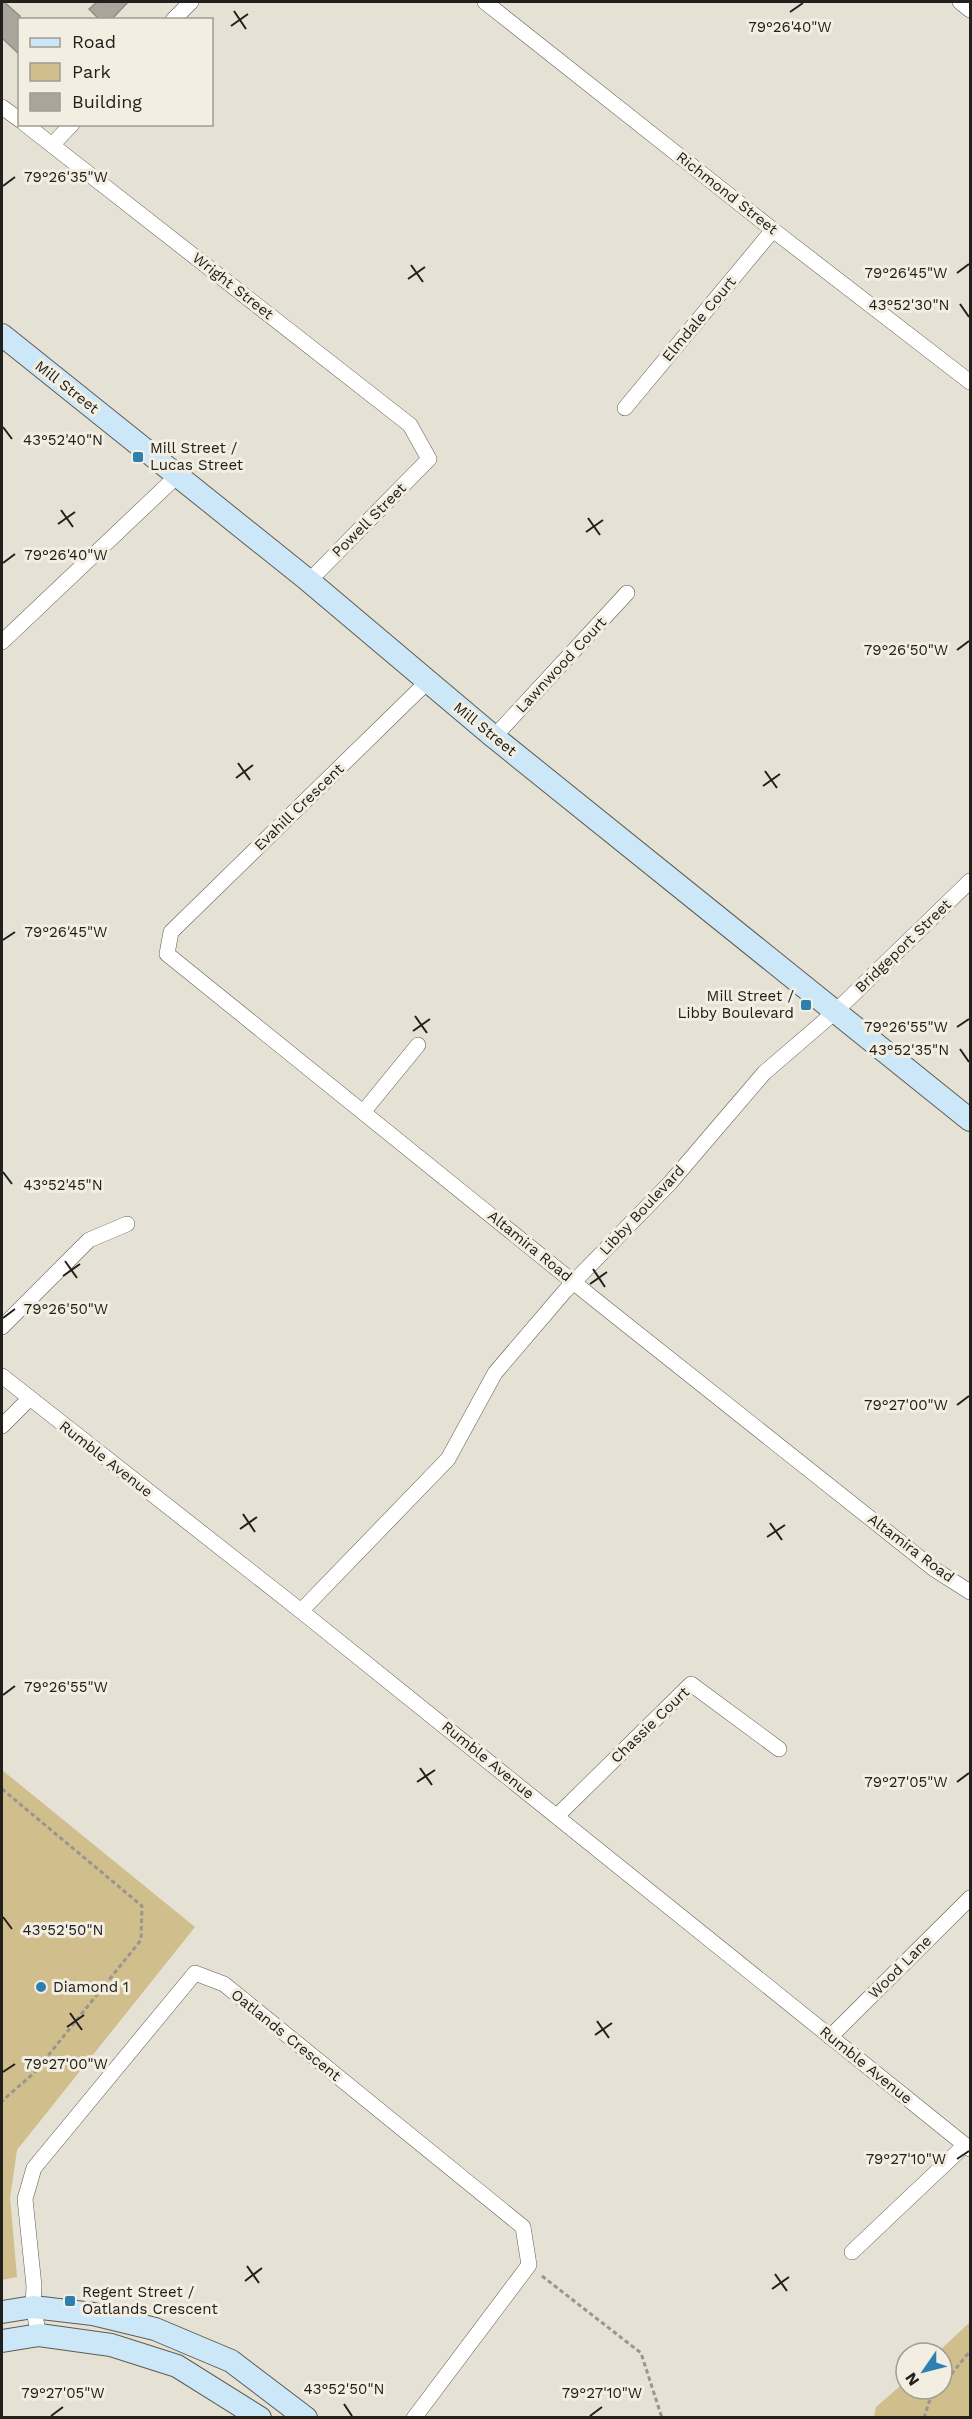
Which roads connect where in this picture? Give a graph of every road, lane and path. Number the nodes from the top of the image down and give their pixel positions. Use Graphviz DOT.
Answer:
graph roads {
  1 [pos="191,2"];
  2 [pos="485,2"];
  3 [pos="960,2"];
  4 [pos="970,10"];
  5 [pos="175,18"];
  6 [pos="2,107"];
  7 [pos="18,119"];
  8 [pos="27,126"];
  9 [pos="70,126"];
  10 [pos="52,146"];
  11 [pos="773,230"];
  12 [pos="2,335"];
  13 [pos="970,382"];
  14 [pos="625,408"];
  15 [pos="429,459"];
  16 [pos="178,476"];
  17 [pos="309,581"];
  18 [pos="627,593"];
  19 [pos="2,642"];
  20 [pos="427,682"];
  21 [pos="494,737"];
  22 [pos="970,881"];
  23 [pos="171,932"];
  24 [pos="836,1011"];
  25 [pos="418,1045"];
  26 [pos="364,1111"];
  27 [pos="970,1120"];
  28 [pos="127,1224"];
  29 [pos="573,1282"];
  30 [pos="2,1327"];
  31 [pos="2,1376"];
  32 [pos="30,1398"];
  33 [pos="2,1426"];
  34 [pos="970,1592"];
  35 [pos="301,1611"];
  36 [pos="778,1749"];
  37 [pos="2,1790"];
  38 [pos="557,1816"];
  39 [pos="968,1904"];
  40 [pos="830,2037"];
  41 [pos="2,2101"];
  42 [pos="968,2147"];
  43 [pos="852,2252"];
  44 [pos="529,2265"];
  45 [pos="33,2307"];
  46 [pos="2,2312"];
  47 [pos="39,2335"];
  48 [pos="2,2341"];
  49 [pos="970,2351"];
  50 [pos="954,2371"];
  51 [pos="930,2401"];
  52 [pos="260,2418"];
  53 [pos="306,2418"];
  54 [pos="414,2418"];
  55 [pos="662,2418"];
  56 [pos="924,2418"];
  1 -- 5 [label="street"];
  2 -- 11 [label="street, Richmond Street"];
  3 -- 4 [label="street"];
  6 -- 7 [label="street"];
  8 -- 10 [label="street, Wright Street"];
  9 -- 10 [label="street"];
  10 -- 15 [label="street, Wright Street"];
  11 -- 13 [label="street, Richmond Street"];
  11 -- 14 [label="street, Elmdale Court"];
  12 -- 16 [label="street, Mill Street"];
  15 -- 17 [label="street, Powell Street"];
  16 -- 17 [label="street, Mill Street"];
  16 -- 19 [label="street"];
  17 -- 20 [label="street, Mill Street"];
  18 -- 21 [label="street, Lawnwood Court"];
  20 -- 21 [label="street, Mill Street"];
  20 -- 23 [label="street, Evahill Crescent"];
  21 -- 24 [label="street, Mill Street"];
  22 -- 24 [label="street, Bridgeport Street"];
  23 -- 26 [label="street, Altamira Road"];
  24 -- 27 [label="street, Mill Street"];
  24 -- 29 [label="street, Libby Boulevard"];
  25 -- 26 [label="street"];
  26 -- 29 [label="street, Altamira Road"];
  28 -- 30 [label="street"];
  29 -- 34 [label="street, Altamira Road"];
  29 -- 35 [label="street, Libby Boulevard"];
  31 -- 32 [label="street, Rumble Avenue"];
  32 -- 33 [label="street"];
  32 -- 35 [label="street, Rumble Avenue"];
  35 -- 38 [label="street, Rumble Avenue"];
  36 -- 38 [label="street, Chassie Court"];
  37 -- 41 [label="path"];
  38 -- 40 [label="street, Rumble Avenue"];
  39 -- 40 [label="street, Wood Lane"];
  40 -- 42 [label="street, Rumble Avenue"];
  42 -- 43 [label="street"];
  44 -- 45 [label="street, Oatlands Crescent"];
  44 -- 54 [label="street"];
  44 -- 55 [label="path"];
  45 -- 46 [label="street"];
  45 -- 47 [label="street, Oatlands Crescent"];
  45 -- 53 [label="street"];
  47 -- 48 [label="street"];
  47 -- 52 [label="street"];
  49 -- 50 [label="path"];
  51 -- 56 [label="path"];
}
